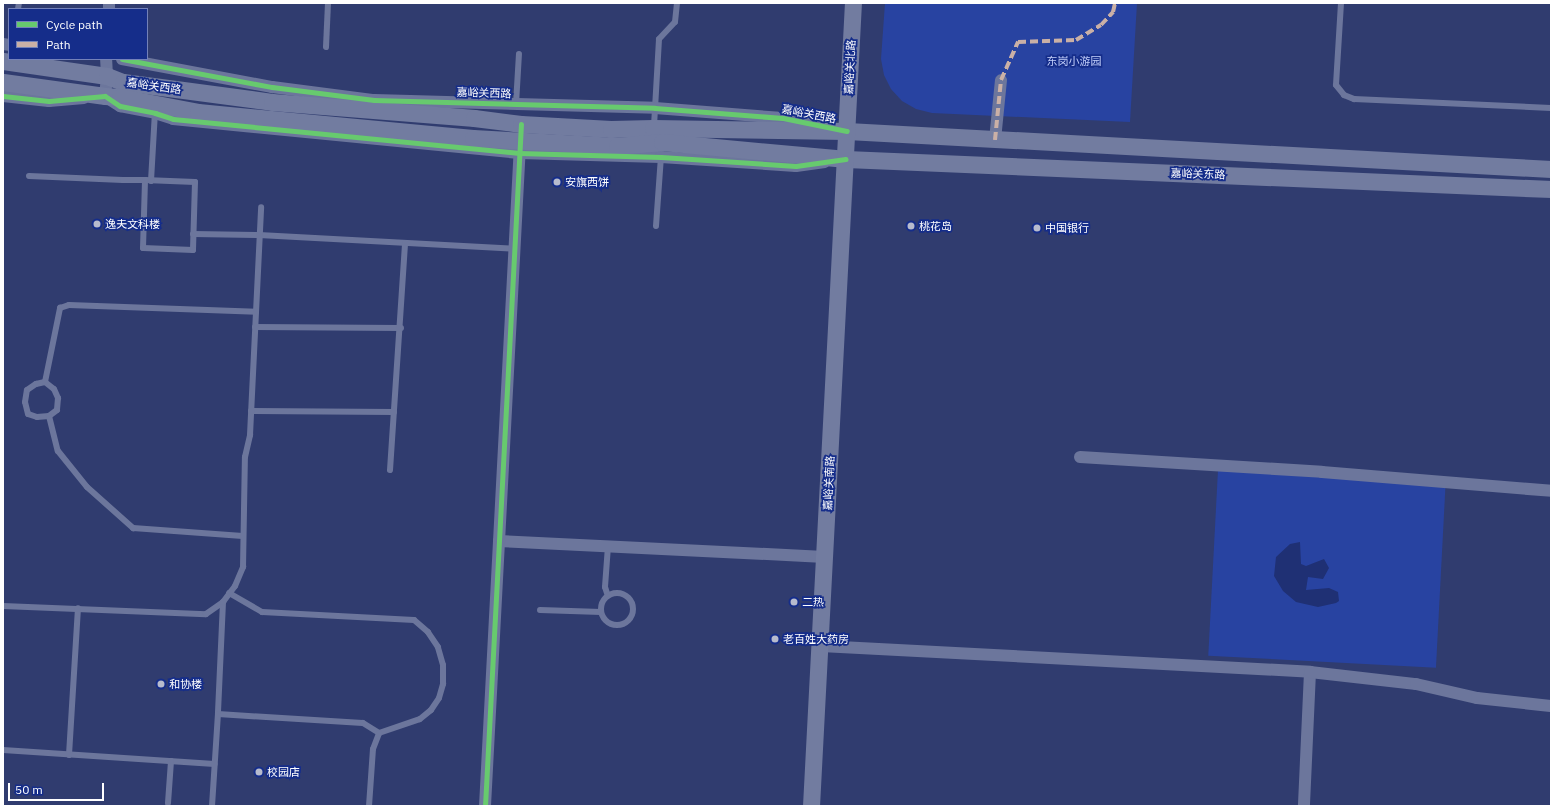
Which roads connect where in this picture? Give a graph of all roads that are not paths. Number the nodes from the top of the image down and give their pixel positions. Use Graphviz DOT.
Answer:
graph roads {
  1 [pos="328,3"];
  2 [pos="677,3"];
  3 [pos="853,3"];
  4 [pos="1341,3"];
  5 [pos="326,47"];
  6 [pos="519,54"];
  7 [pos="106,60"];
  8 [pos="127,60"];
  9 [pos="3,61"];
  10 [pos="107,76"];
  11 [pos="1001,80"];
  12 [pos="3,82"];
  13 [pos="3,96"];
  14 [pos="105,96"];
  15 [pos="516,104"];
  16 [pos="156,108"];
  17 [pos="655,108"];
  18 [pos="1551,108"];
  19 [pos="847,132"];
  20 [pos="520,139"];
  21 [pos="995,140"];
  22 [pos="659,143"];
  23 [pos="846,159"];
  24 [pos="1551,169"];
  25 [pos="30,176"];
  26 [pos="148,180"];
  27 [pos="1551,189"];
  28 [pos="261,207"];
  29 [pos="656,226"];
  30 [pos="193,234"];
  31 [pos="259,235"];
  32 [pos="405,243"];
  33 [pos="514,249"];
  34 [pos="256,312"];
  35 [pos="255,327"];
  36 [pos="401,328"];
  37 [pos="45,382"];
  38 [pos="251,411"];
  39 [pos="394,412"];
  40 [pos="49,416"];
  41 [pos="1080,457"];
  42 [pos="390,470"];
  43 [pos="1551,491"];
  44 [pos="243,536"];
  45 [pos="499,541"];
  46 [pos="608,546"];
  47 [pos="825,557"];
  48 [pos="229,593"];
  49 [pos="608,596"];
  50 [pos="223,602"];
  51 [pos="3,606"];
  52 [pos="78,608"];
  53 [pos="540,610"];
  54 [pos="601,612"];
  55 [pos="821,646"];
  56 [pos="1310,672"];
  57 [pos="1551,706"];
  58 [pos="218,714"];
  59 [pos="379,733"];
  60 [pos="3,750"];
  61 [pos="69,755"];
  62 [pos="171,761"];
  63 [pos="214,764"];
  64 [pos="168,803"];
  65 [pos="212,806"];
  66 [pos="369,806"];
  67 [pos="486,806"];
  68 [pos="811,806"];
  69 [pos="1304,806"];
  1 -- 5 [label="lane"];
  2 -- 17 [label="lane"];
  3 -- 19 [label="main road, 嘉峪关北路"];
  4 -- 18 [label="lane"];
  6 -- 15 [label="lane"];
  7 -- 10 [label="street"];
  8 -- 15 [label="street, 嘉峪关西路"];
  9 -- 10 [label="main road, 嘉峪关西路"];
  10 -- 14 [label="street"];
  10 -- 20 [label="main road, 嘉峪关西路"];
  11 -- 21 [label="street"];
  12 -- 14 [label="main road, 嘉峪关西路"];
  13 -- 14 [label="street, 嘉峪关西路"];
  14 -- 16 [label="main road, 嘉峪关西路"];
  15 -- 17 [label="street, 嘉峪关西路"];
  16 -- 20 [label="main road, 嘉峪关西路"];
  16 -- 26 [label="lane"];
  17 -- 19 [label="street, 嘉峪关西路"];
  17 -- 22 [label="lane"];
  19 -- 21 [label="main road, 嘉峪关东路"];
  19 -- 22 [label="main road, 嘉峪关西路"];
  19 -- 23 [label="main road, 嘉峪关北路"];
  20 -- 22 [label="main road, 嘉峪关西路"];
  20 -- 33 [label="street"];
  21 -- 24 [label="main road, 嘉峪关东路"];
  22 -- 23 [label="main road, 嘉峪关西路"];
  22 -- 29 [label="lane"];
  23 -- 27 [label="main road, 嘉峪关东路"];
  23 -- 47 [label="main road, 嘉峪关南路"];
  25 -- 26 [label="lane"];
  26 -- 30 [label="lane"];
  26 -- 30 [label="lane"];
  28 -- 31 [label="lane"];
  30 -- 31 [label="lane"];
  31 -- 32 [label="lane"];
  31 -- 34 [label="lane"];
  32 -- 33 [label="lane"];
  32 -- 36 [label="lane"];
  33 -- 45 [label="street"];
  34 -- 35 [label="lane"];
  34 -- 37 [label="lane"];
  35 -- 36 [label="lane"];
  35 -- 38 [label="lane"];
  36 -- 39 [label="lane"];
  37 -- 40 [label="lane"];
  37 -- 40 [label="lane"];
  38 -- 39 [label="lane"];
  38 -- 44 [label="lane"];
  39 -- 42 [label="lane"];
  40 -- 44 [label="lane"];
  41 -- 43 [label="street"];
  44 -- 48 [label="lane"];
  45 -- 46 [label="street"];
  45 -- 67 [label="street"];
  46 -- 47 [label="street"];
  46 -- 49 [label="lane"];
  47 -- 55 [label="main road, 嘉峪关南路"];
  48 -- 50 [label="lane"];
  48 -- 59 [label="lane"];
  49 -- 54 [label="lane"];
  49 -- 54 [label="lane"];
  50 -- 52 [label="lane"];
  50 -- 58 [label="lane"];
  51 -- 52 [label="lane"];
  52 -- 61 [label="lane"];
  53 -- 54 [label="lane"];
  55 -- 56 [label="street"];
  55 -- 68 [label="main road, 嘉峪关南路"];
  56 -- 57 [label="street"];
  56 -- 69 [label="street"];
  58 -- 59 [label="lane"];
  58 -- 63 [label="lane"];
  59 -- 66 [label="lane"];
  60 -- 61 [label="lane"];
  61 -- 62 [label="lane"];
  62 -- 63 [label="lane"];
  62 -- 64 [label="lane"];
  63 -- 65 [label="lane"];
}
